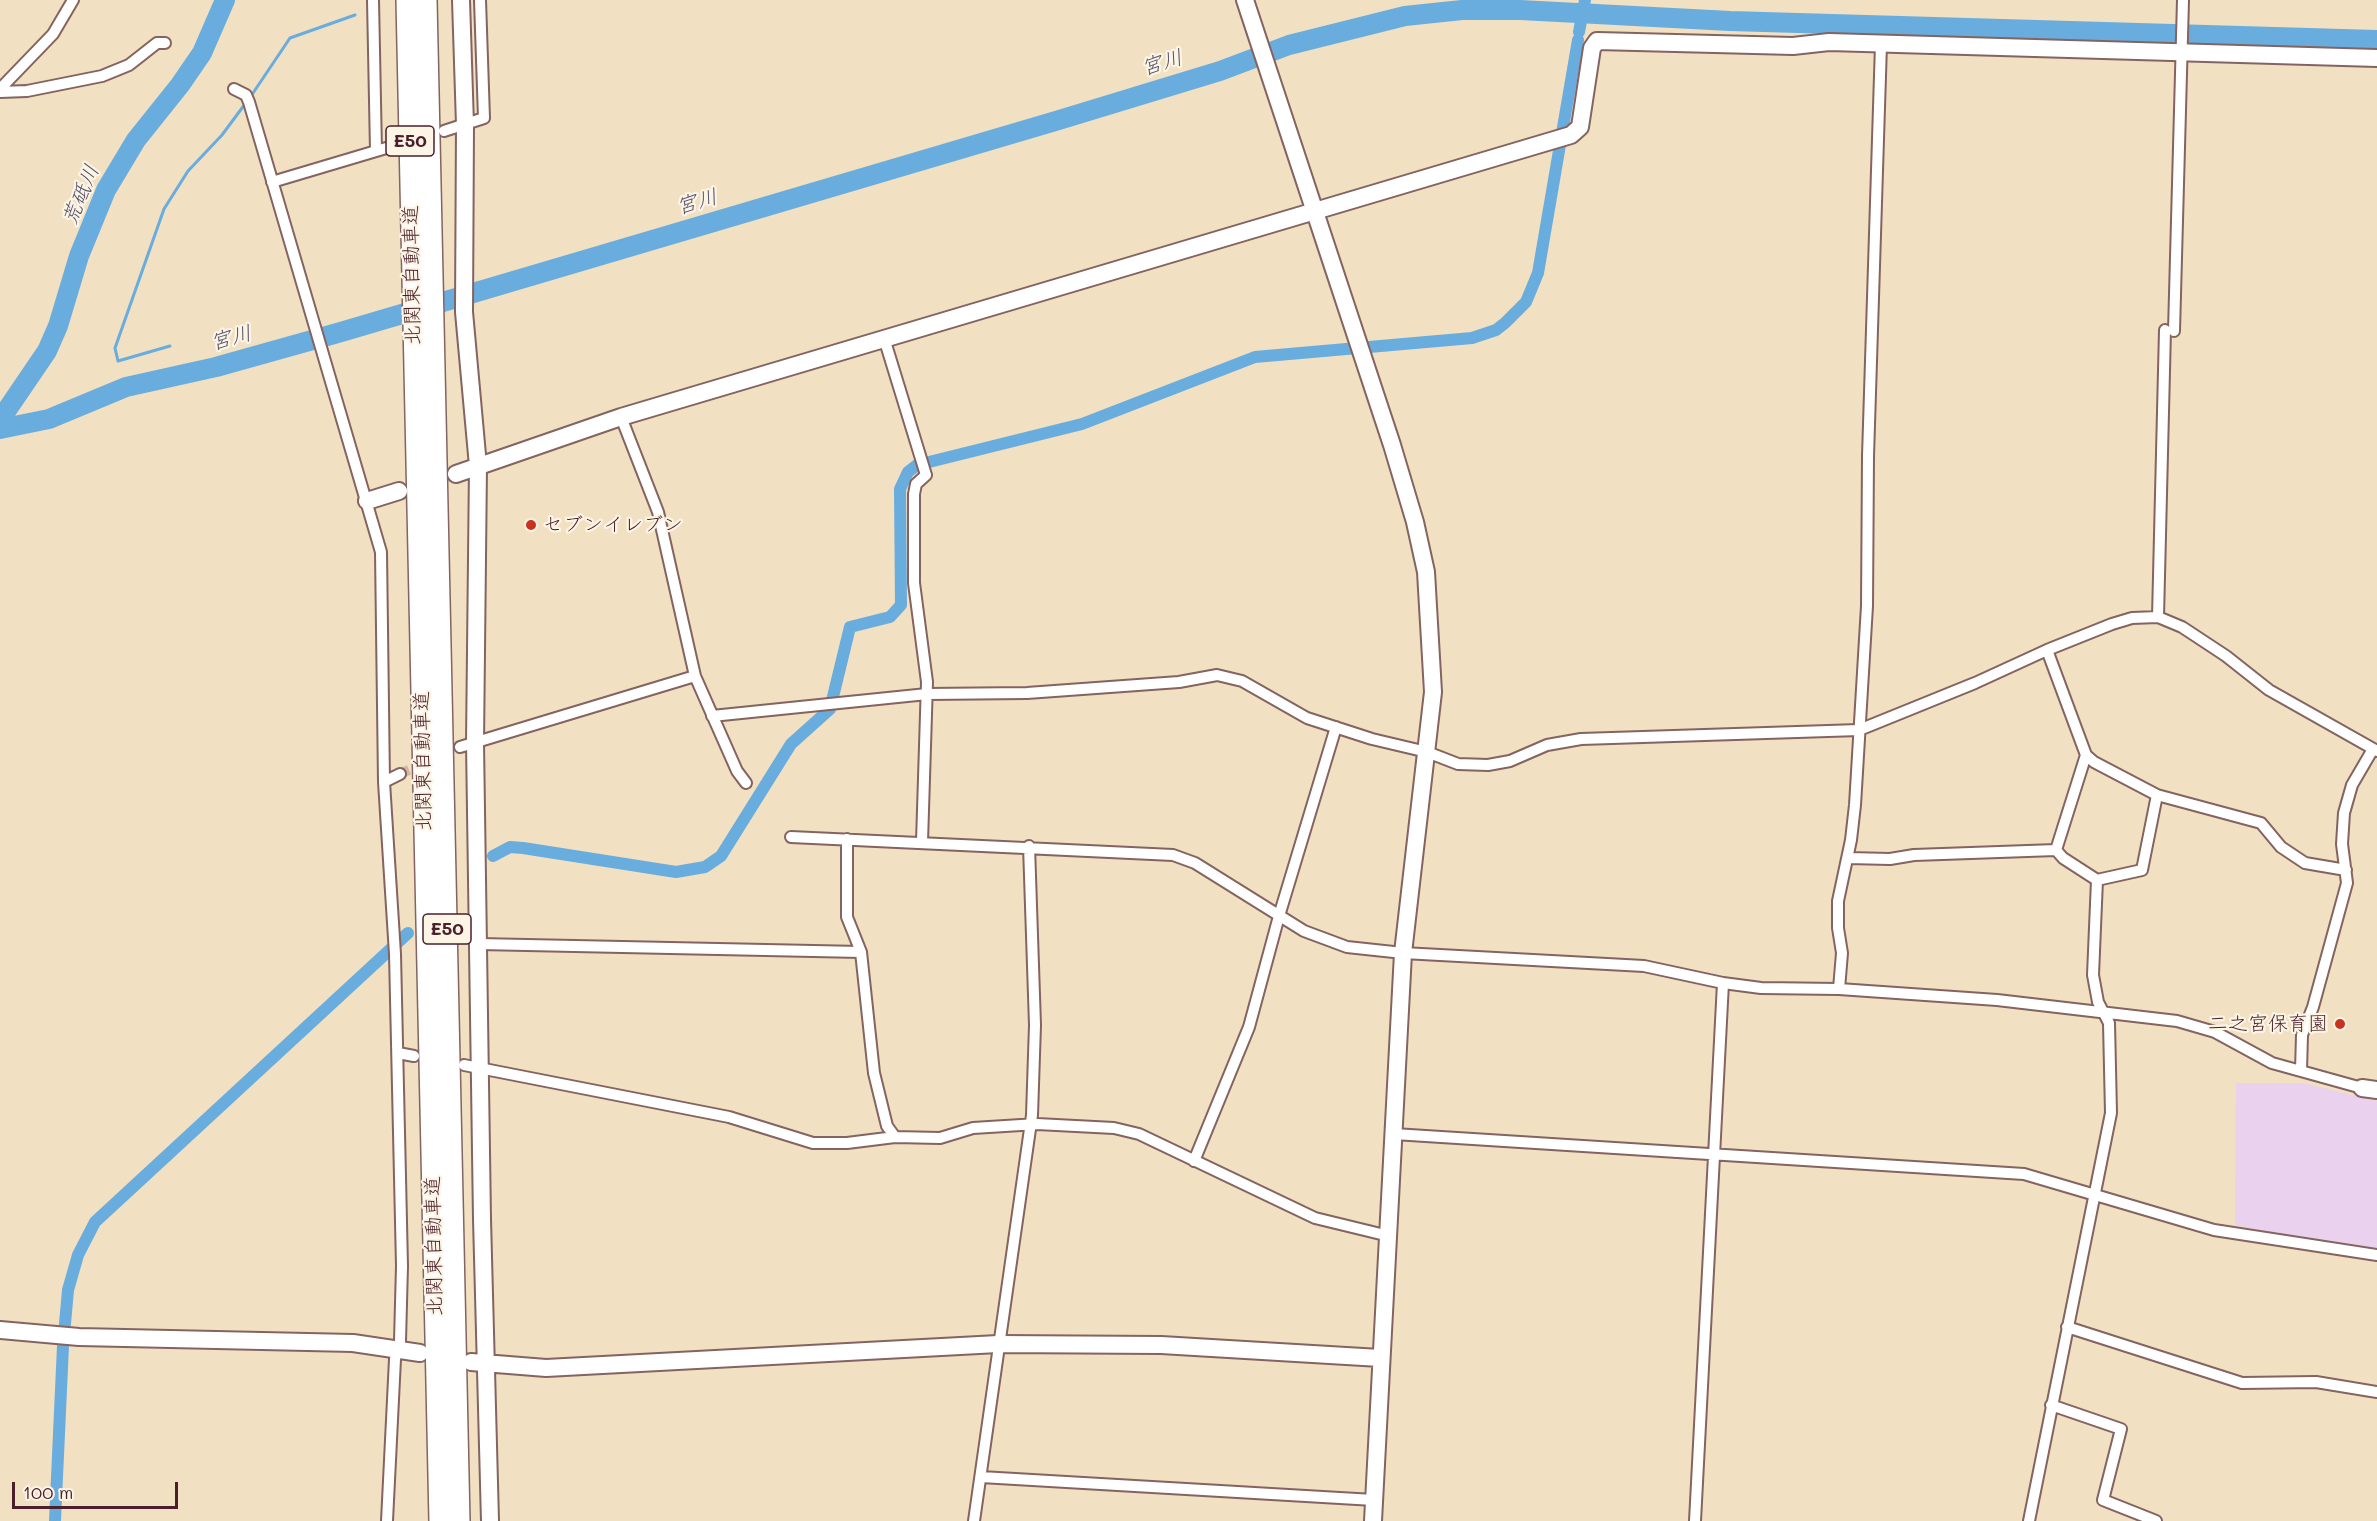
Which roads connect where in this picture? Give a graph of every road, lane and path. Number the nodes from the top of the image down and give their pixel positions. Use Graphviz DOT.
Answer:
graph roads {
  1 [pos="73,0"];
  2 [pos="373,0"];
  3 [pos="406,0"];
  4 [pos="426,0"];
  5 [pos="460,0"];
  6 [pos="480,0"];
  7 [pos="1245,0"];
  8 [pos="2183,0"];
  9 [pos="165,43"];
  10 [pos="1881,45"];
  11 [pos="2182,50"];
  12 [pos="2377,57"];
  13 [pos="234,89"];
  14 [pos="0,90"];
  15 [pos="465,125"];
  16 [pos="444,131"];
  17 [pos="393,146"];
  18 [pos="376,151"];
  19 [pos="272,182"];
  20 [pos="1314,211"];
  21 [pos="423,280"];
  22 [pos="424,337"];
  23 [pos="884,338"];
  24 [pos="621,417"];
  25 [pos="478,466"];
  26 [pos="456,474"];
  27 [pos="399,491"];
  28 [pos="367,501"];
  29 [pos="2158,617"];
  30 [pos="2047,650"];
  31 [pos="695,676"];
  32 [pos="927,694"];
  33 [pos="712,716"];
  34 [pos="1336,727"];
  35 [pos="1859,730"];
  36 [pos="467,745"];
  37 [pos="2375,750"];
  38 [pos="1427,752"];
  39 [pos="2086,755"];
  40 [pos="400,774"];
  41 [pos="384,782"];
  42 [pos="746,783"];
  43 [pos="2157,795"];
  44 [pos="791,837"];
  45 [pos="847,839"];
  46 [pos="922,842"];
  47 [pos="1029,846"];
  48 [pos="2056,850"];
  49 [pos="1848,858"];
  50 [pos="2346,870"];
  51 [pos="2097,880"];
  52 [pos="1279,916"];
  53 [pos="479,944"];
  54 [pos="861,952"];
  55 [pos="1404,953"];
  56 [pos="1723,983"];
  57 [pos="1839,989"];
  58 [pos="2103,1014"];
  59 [pos="398,1053"];
  60 [pos="414,1056"];
  61 [pos="472,1066"];
  62 [pos="2301,1071"];
  63 [pos="2370,1089"];
  64 [pos="1029,1125"];
  65 [pos="1394,1134"];
  66 [pos="895,1137"];
  67 [pos="1713,1154"];
  68 [pos="1194,1161"];
  69 [pos="2094,1194"];
  70 [pos="1389,1236"];
  71 [pos="2377,1255"];
  72 [pos="2067,1327"];
  73 [pos="0,1330"];
  74 [pos="998,1344"];
  75 [pos="398,1350"];
  76 [pos="420,1353"];
  77 [pos="1380,1358"];
  78 [pos="479,1362"];
  79 [pos="2377,1392"];
  80 [pos="2051,1405"];
  81 [pos="981,1477"];
  82 [pos="1374,1500"];
  83 [pos="387,1521"];
  84 [pos="440,1521"];
  85 [pos="459,1521"];
  86 [pos="490,1521"];
  87 [pos="974,1521"];
  88 [pos="1373,1521"];
  89 [pos="1695,1521"];
  90 [pos="2029,1521"];
  91 [pos="2157,1521"];
  1 -- 14 [label="street"];
  2 -- 18 [label="street"];
  3 -- 21 [label="highway, 北関東自動車道 / E50"];
  4 -- 21 [label="highway, 北関東自動車道 / E50"];
  5 -- 15 [label="street"];
  6 -- 15 [label="street"];
  7 -- 20 [label="street"];
  8 -- 11 [label="street"];
  9 -- 14 [label="street"];
  10 -- 11 [label="street"];
  10 -- 20 [label="street"];
  10 -- 35 [label="street"];
  11 -- 12 [label="street"];
  11 -- 29 [label="street"];
  13 -- 19 [label="street"];
  15 -- 16 [label="street"];
  15 -- 25 [label="street"];
  17 -- 18 [label="street"];
  18 -- 19 [label="street"];
  19 -- 28 [label="street"];
  20 -- 23 [label="street"];
  20 -- 38 [label="street"];
  21 -- 22 [label="highway, 北関東自動車道 / E50"];
  22 -- 84 [label="highway, 北関東自動車道 / E50"];
  22 -- 85 [label="highway, 北関東自動車道 / E50"];
  23 -- 24 [label="street"];
  23 -- 32 [label="street"];
  24 -- 25 [label="street"];
  24 -- 31 [label="street"];
  25 -- 26 [label="street"];
  25 -- 36 [label="street"];
  27 -- 28 [label="street"];
  28 -- 41 [label="street"];
  29 -- 30 [label="street"];
  29 -- 37 [label="street"];
  30 -- 35 [label="street"];
  30 -- 39 [label="street"];
  31 -- 33 [label="street"];
  31 -- 36 [label="street"];
  32 -- 33 [label="street"];
  32 -- 34 [label="street"];
  32 -- 46 [label="street"];
  33 -- 42 [label="street"];
  34 -- 38 [label="street"];
  34 -- 52 [label="street"];
  35 -- 38 [label="street"];
  35 -- 49 [label="street"];
  36 -- 53 [label="street"];
  37 -- 50 [label="street"];
  38 -- 55 [label="street"];
  39 -- 43 [label="street"];
  39 -- 48 [label="street"];
  40 -- 41 [label="street"];
  41 -- 59 [label="street"];
  43 -- 50 [label="street"];
  43 -- 51 [label="street"];
  44 -- 45 [label="street"];
  45 -- 46 [label="street"];
  45 -- 54 [label="street"];
  46 -- 47 [label="street"];
  47 -- 52 [label="street"];
  47 -- 64 [label="street"];
  48 -- 49 [label="street"];
  48 -- 51 [label="street"];
  49 -- 57 [label="street"];
  50 -- 62 [label="street"];
  51 -- 58 [label="street"];
  52 -- 55 [label="street"];
  52 -- 68 [label="street"];
  53 -- 54 [label="street"];
  53 -- 61 [label="street"];
  54 -- 66 [label="street"];
  55 -- 56 [label="street"];
  55 -- 65 [label="street"];
  56 -- 57 [label="street"];
  56 -- 67 [label="street"];
  57 -- 58 [label="street"];
  58 -- 62 [label="street"];
  58 -- 69 [label="street"];
  59 -- 60 [label="street"];
  59 -- 75 [label="street"];
  61 -- 66 [label="street"];
  61 -- 78 [label="street"];
  62 -- 63 [label="street"];
  64 -- 66 [label="street"];
  64 -- 68 [label="street"];
  64 -- 74 [label="street"];
  65 -- 67 [label="street"];
  65 -- 70 [label="street"];
  67 -- 69 [label="street"];
  67 -- 89 [label="street"];
  68 -- 70 [label="street"];
  69 -- 71 [label="street"];
  69 -- 72 [label="street"];
  70 -- 77 [label="street"];
  72 -- 79 [label="street"];
  72 -- 80 [label="street"];
  73 -- 75 [label="street"];
  74 -- 77 [label="street"];
  74 -- 78 [label="street"];
  74 -- 81 [label="street"];
  75 -- 76 [label="street"];
  75 -- 83 [label="street"];
  77 -- 82 [label="street"];
  78 -- 86 [label="street"];
  80 -- 90 [label="street"];
  80 -- 91 [label="street"];
  81 -- 82 [label="street"];
  81 -- 87 [label="street"];
  82 -- 88 [label="street"];
}
